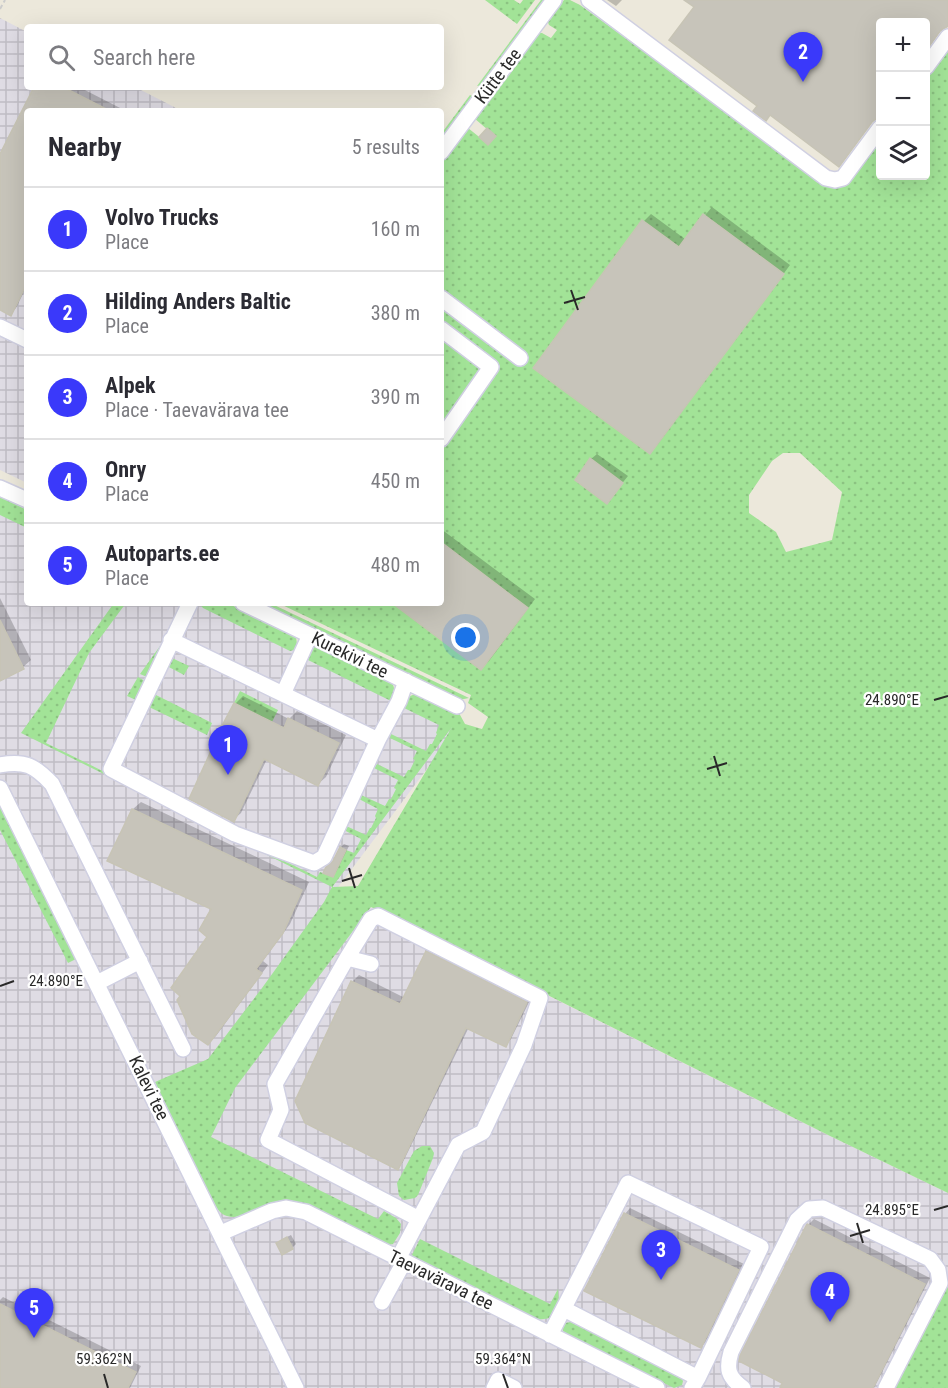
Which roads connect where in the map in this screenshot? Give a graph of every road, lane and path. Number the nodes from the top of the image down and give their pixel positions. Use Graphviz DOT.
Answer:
graph roads {
  1 [pos="5,0"];
  2 [pos="554,0"];
  3 [pos="589,0"];
  4 [pos="0,9"];
  5 [pos="948,37"];
  6 [pos="930,62"];
  7 [pos="876,133"];
  8 [pos="444,148"];
  9 [pos="444,300"];
  10 [pos="0,327"];
  11 [pos="444,331"];
  12 [pos="24,339"];
  13 [pos="520,358"];
  14 [pos="444,435"];
  15 [pos="0,488"];
  16 [pos="24,499"];
  17 [pos="188,606"];
  18 [pos="249,606"];
  19 [pos="310,635"];
  20 [pos="171,640"];
  21 [pos="406,681"];
  22 [pos="283,693"];
  23 [pos="457,706"];
  24 [pos="378,740"];
  25 [pos="0,765"];
  26 [pos="0,788"];
  27 [pos="347,958"];
  28 [pos="140,961"];
  29 [pos="371,964"];
  30 [pos="97,983"];
  31 [pos="183,1049"];
  32 [pos="419,1219"];
  33 [pos="220,1233"];
  34 [pos="401,1261"];
  35 [pos="382,1302"];
  36 [pos="564,1310"];
  37 [pos="550,1335"];
  38 [pos="695,1383"];
  39 [pos="296,1388"];
  40 [pos="494,1388"];
  41 [pos="514,1388"];
  42 [pos="657,1388"];
  43 [pos="742,1388"];
  44 [pos="886,1388"];
  1 -- 4 [label="path"];
  2 -- 8 [label="street, Kütte tee"];
  3 -- 7 [label="street"];
  5 -- 6 [label="street"];
  9 -- 13 [label="street"];
  10 -- 12 [label="street"];
  11 -- 14 [label="street"];
  15 -- 16 [label="street"];
  17 -- 20 [label="street"];
  18 -- 19 [label="street, Kurekivi tee"];
  19 -- 21 [label="street, Kurekivi tee"];
  19 -- 22 [label="street"];
  20 -- 22 [label="street"];
  20 -- 24 [label="street"];
  21 -- 23 [label="street, Kurekivi tee"];
  21 -- 24 [label="street"];
  22 -- 24 [label="street"];
  25 -- 28 [label="street"];
  26 -- 30 [label="street, Kalevi tee"];
  27 -- 29 [label="street"];
  27 -- 32 [label="street"];
  27 -- 32 [label="street"];
  28 -- 30 [label="street"];
  28 -- 31 [label="street"];
  30 -- 33 [label="street, Kalevi tee"];
  32 -- 34 [label="street"];
  33 -- 34 [label="street, Taevavärava tee"];
  33 -- 39 [label="street, Kalevi tee"];
  34 -- 35 [label="street"];
  34 -- 37 [label="street, Taevavärava tee"];
  36 -- 37 [label="street"];
  36 -- 38 [label="street"];
  36 -- 38 [label="street"];
  37 -- 42 [label="street, Taevavärava tee"];
  40 -- 41 [label="street"];
  43 -- 44 [label="street"];
}
